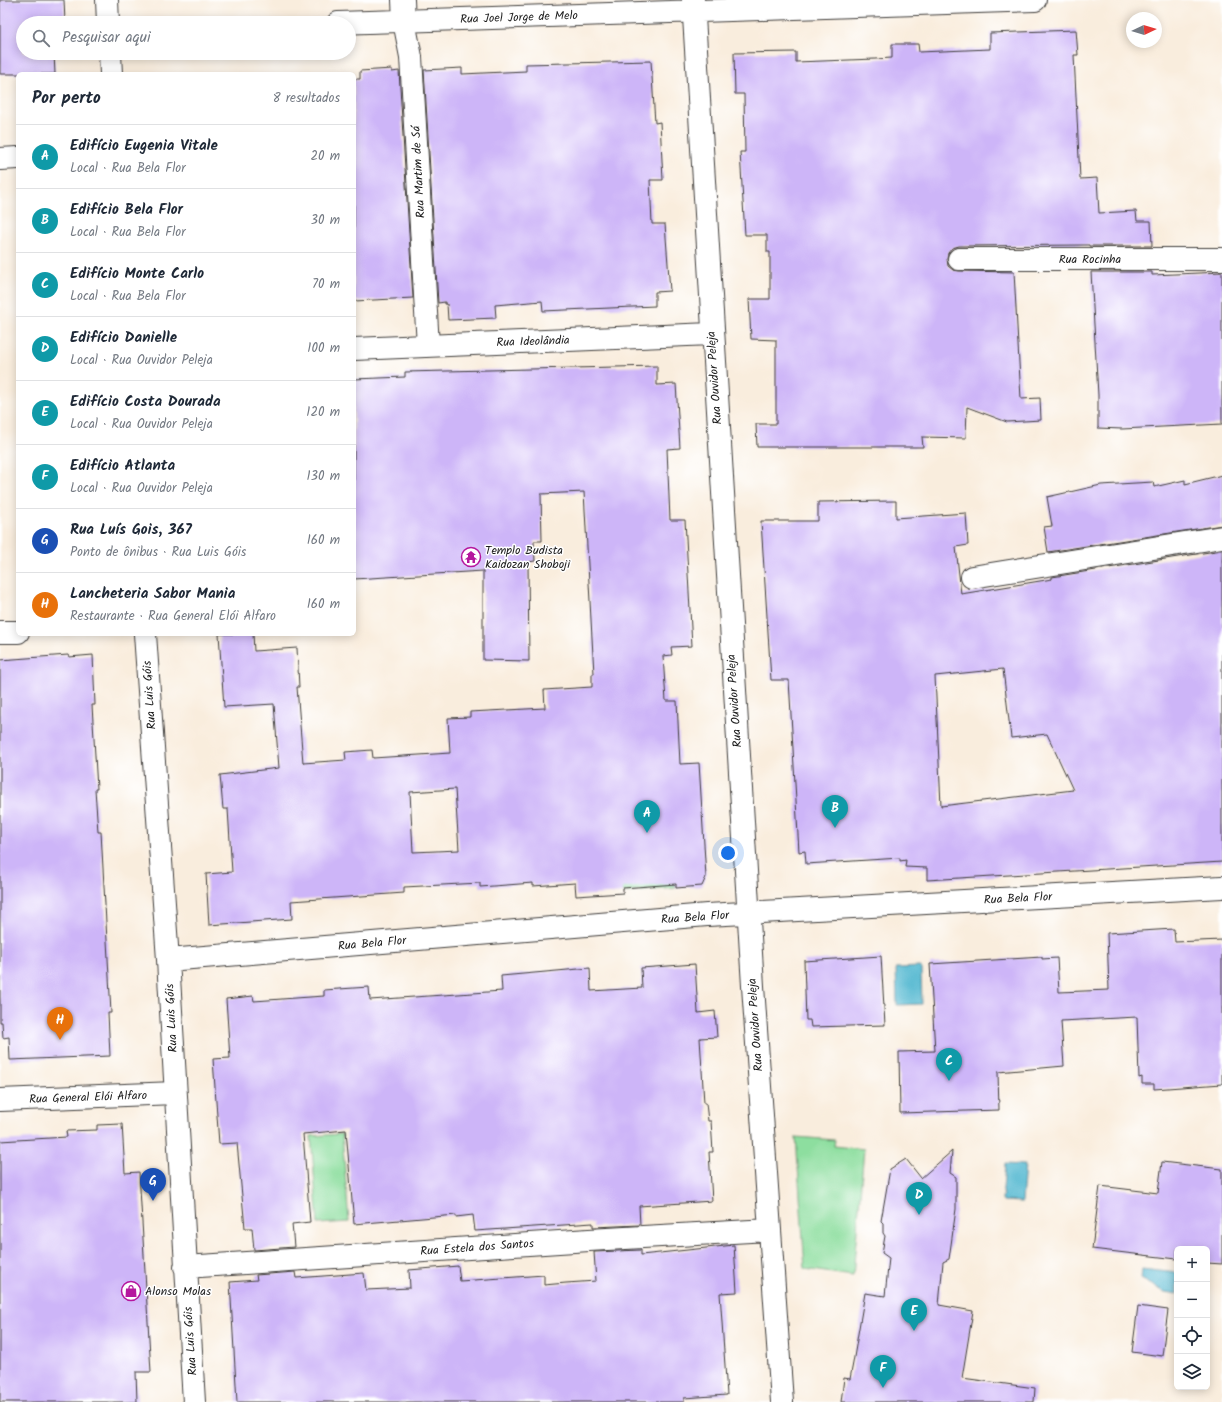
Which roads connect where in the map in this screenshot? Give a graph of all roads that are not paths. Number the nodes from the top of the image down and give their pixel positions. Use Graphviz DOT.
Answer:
graph roads {
  1 [pos="107,0"];
  2 [pos="1035,0"];
  3 [pos="693,6"];
  4 [pos="404,10"];
  5 [pos="108,16"];
  6 [pos="356,19"];
  7 [pos="110,60"];
  8 [pos="111,72"];
  9 [pos="16,158"];
  10 [pos="0,159"];
  11 [pos="959,259"];
  12 [pos="1222,259"];
  13 [pos="711,334"];
  14 [pos="428,346"];
  15 [pos="356,349"];
  16 [pos="1222,537"];
  17 [pos="972,577"];
  18 [pos="0,632"];
  19 [pos="16,632"];
  20 [pos="145,636"];
  21 [pos="1222,887"];
  22 [pos="747,913"];
  23 [pos="168,960"];
  24 [pos="175,1093"];
  25 [pos="0,1100"];
  26 [pos="770,1230"];
  27 [pos="185,1267"];
  28 [pos="194,1402"];
  29 [pos="782,1402"];
  1 -- 5 [label="street"];
  2 -- 3 [label="street, Rua Joel Jorge de Melo"];
  3 -- 4 [label="street, Rua Joel Jorge de Melo"];
  3 -- 13 [label="street, Rua Ouvidor Peleja"];
  4 -- 6 [label="street, Rua Joel Jorge de Melo"];
  4 -- 14 [label="street, Rua Martim de Sá"];
  7 -- 8 [label="street"];
  9 -- 10 [label="street"];
  11 -- 12 [label="street, Rua Rocinha"];
  13 -- 14 [label="street, Rua Ideolândia"];
  13 -- 22 [label="street, Rua Ouvidor Peleja"];
  14 -- 15 [label="street, Rua Ideolândia"];
  16 -- 17 [label="street"];
  18 -- 19 [label="street"];
  20 -- 23 [label="street, Rua Luis Góis"];
  21 -- 22 [label="street, Rua Bela Flor"];
  22 -- 23 [label="street, Rua Bela Flor"];
  22 -- 26 [label="street, Rua Ouvidor Peleja"];
  23 -- 24 [label="street, Rua Luis Góis"];
  24 -- 25 [label="street, Rua General Elói Alfaro"];
  24 -- 27 [label="street, Rua Luis Góis"];
  26 -- 27 [label="street, Rua Estela dos Santos"];
  26 -- 29 [label="street, Rua Ouvidor Peleja"];
  27 -- 28 [label="street, Rua Luis Góis"];
}
